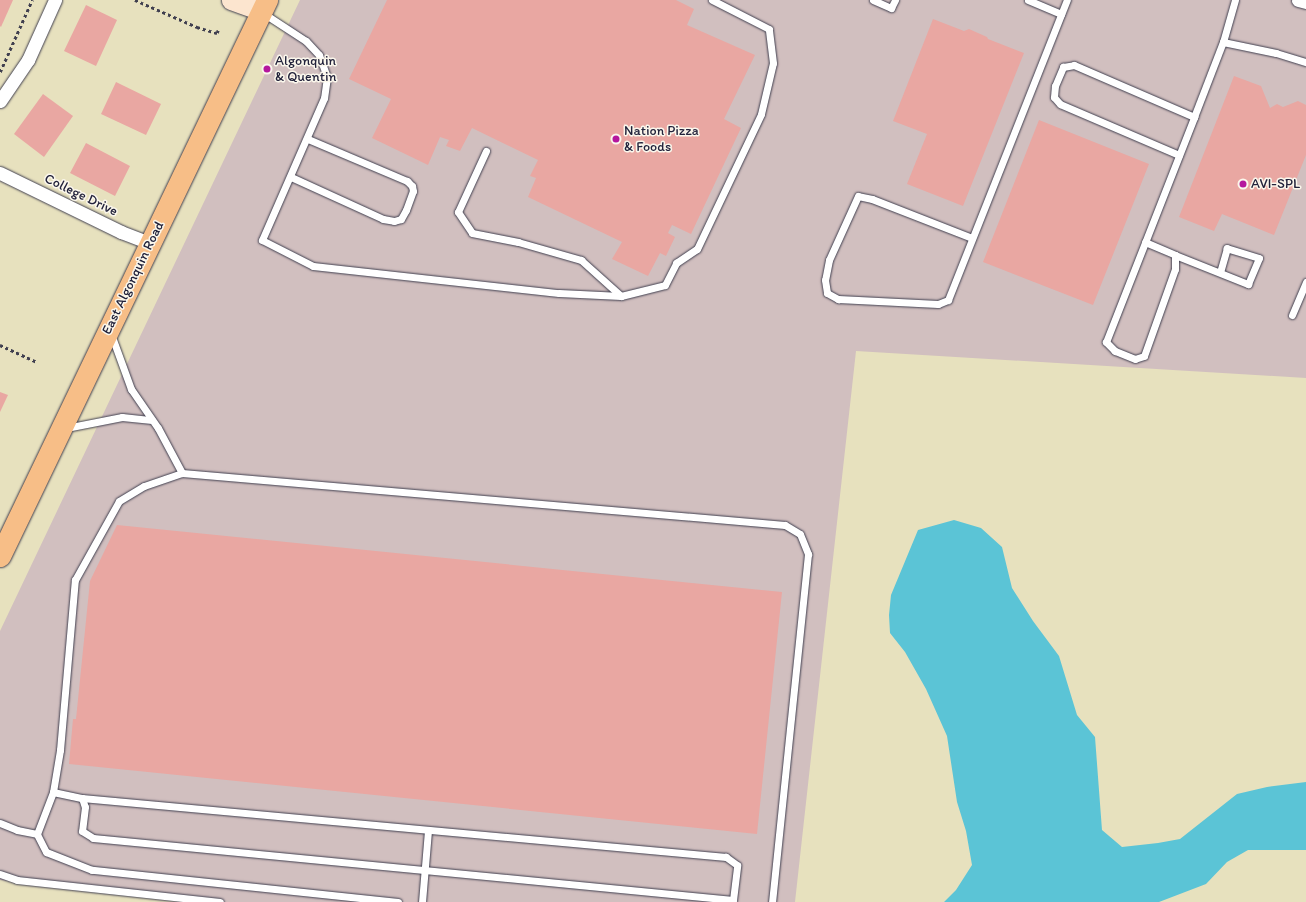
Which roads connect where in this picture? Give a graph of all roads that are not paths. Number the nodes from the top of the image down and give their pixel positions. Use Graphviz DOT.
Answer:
graph roads {
  1 [pos="55,0"];
  2 [pos="231,0"];
  3 [pos="712,0"];
  4 [pos="874,0"];
  5 [pos="895,0"];
  6 [pos="1028,0"];
  7 [pos="1067,0"];
  8 [pos="1235,0"];
  9 [pos="1298,0"];
  10 [pos="1306,2"];
  11 [pos="264,6"];
  12 [pos="1061,14"];
  13 [pos="1224,42"];
  14 [pos="1306,62"];
  15 [pos="0,101"];
  16 [pos="1194,117"];
  17 [pos="308,138"];
  18 [pos="486,151"];
  19 [pos="1179,155"];
  20 [pos="0,173"];
  21 [pos="291,177"];
  22 [pos="972,238"];
  23 [pos="1145,242"];
  24 [pos="149,243"];
  25 [pos="1175,255"];
  26 [pos="1220,272"];
  27 [pos="1306,282"];
  28 [pos="621,296"];
  29 [pos="1292,315"];
  30 [pos="108,328"];
  31 [pos="152,420"];
  32 [pos="61,429"];
  33 [pos="182,473"];
  34 [pos="0,556"];
  35 [pos="53,792"];
  36 [pos="82,798"];
  37 [pos="0,822"];
  38 [pos="428,830"];
  39 [pos="37,834"];
  40 [pos="425,870"];
  41 [pos="0,874"];
  42 [pos="720,900"];
  43 [pos="220,902"];
  44 [pos="398,902"];
  45 [pos="422,902"];
  46 [pos="772,902"];
  1 -- 15 [label="street"];
  2 -- 11 [label="main road"];
  3 -- 28 [label="lane"];
  4 -- 5 [label="lane"];
  6 -- 12 [label="lane"];
  7 -- 12 [label="lane"];
  8 -- 13 [label="lane"];
  9 -- 10 [label="street"];
  11 -- 17 [label="lane"];
  11 -- 24 [label="main road, East Algonquin Road"];
  12 -- 22 [label="lane"];
  13 -- 14 [label="lane"];
  13 -- 16 [label="lane"];
  16 -- 19 [label="lane"];
  16 -- 19 [label="lane"];
  17 -- 21 [label="lane"];
  17 -- 21 [label="lane"];
  18 -- 28 [label="lane"];
  19 -- 23 [label="lane"];
  20 -- 24 [label="street, College Drive"];
  21 -- 28 [label="lane"];
  22 -- 22 [label="lane"];
  23 -- 25 [label="lane"];
  23 -- 25 [label="lane"];
  24 -- 30 [label="main road, East Algonquin Road"];
  25 -- 26 [label="lane"];
  26 -- 26 [label="lane"];
  27 -- 29 [label="lane"];
  30 -- 31 [label="lane"];
  30 -- 32 [label="main road, East Algonquin Road"];
  31 -- 32 [label="lane"];
  31 -- 33 [label="lane"];
  32 -- 34 [label="main road, East Algonquin Road"];
  33 -- 35 [label="lane"];
  33 -- 46 [label="lane"];
  35 -- 36 [label="lane"];
  35 -- 39 [label="lane"];
  36 -- 38 [label="lane"];
  36 -- 40 [label="lane"];
  37 -- 39 [label="lane"];
  38 -- 40 [label="lane"];
  38 -- 42 [label="lane"];
  39 -- 44 [label="lane"];
  40 -- 42 [label="lane"];
  40 -- 45 [label="lane"];
  41 -- 43 [label="lane"];
}
